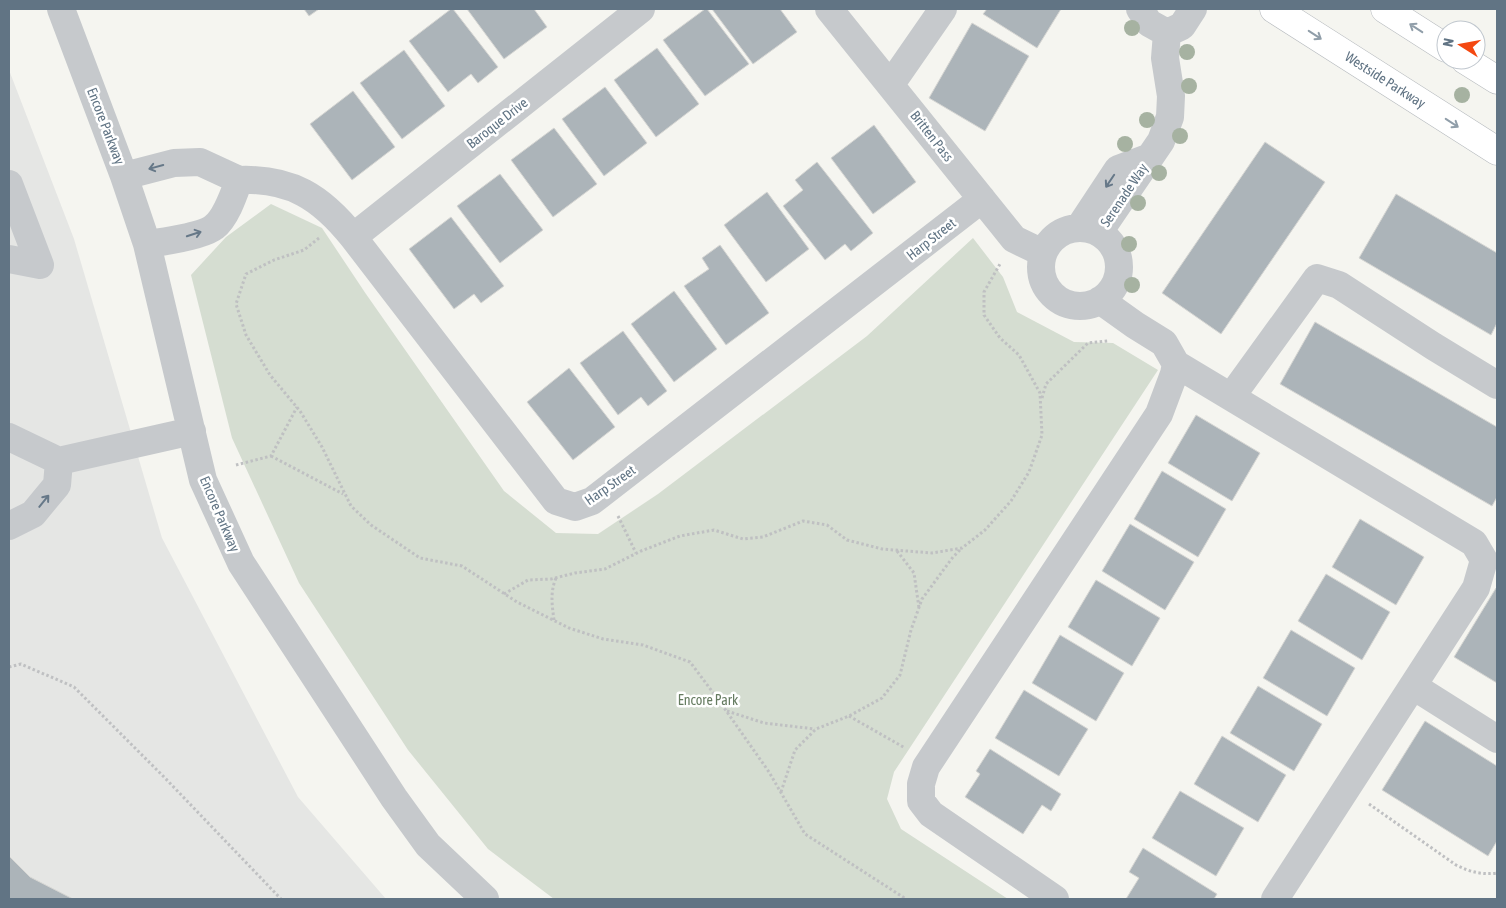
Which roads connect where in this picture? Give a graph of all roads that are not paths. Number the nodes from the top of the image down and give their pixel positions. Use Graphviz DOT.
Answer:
graph roads {
  1 [pos="61,9"];
  2 [pos="641,9"];
  3 [pos="829,9"];
  4 [pos="942,9"];
  5 [pos="1140,9"];
  6 [pos="1193,9"];
  7 [pos="1274,9"];
  8 [pos="1386,9"];
  9 [pos="1167,33"];
  10 [pos="1436,42"];
  11 [pos="1481,70"];
  12 [pos="1497,80"];
  13 [pos="891,84"];
  14 [pos="1497,151"];
  15 [pos="124,176"];
  16 [pos="239,180"];
  17 [pos="9,184"];
  18 [pos="982,199"];
  19 [pos="346,229"];
  20 [pos="1089,230"];
  21 [pos="147,244"];
  22 [pos="1043,253"];
  23 [pos="9,258"];
  24 [pos="1110,307"];
  25 [pos="1176,364"];
  26 [pos="1497,385"];
  27 [pos="1231,397"];
  28 [pos="192,431"];
  29 [pos="9,437"];
  30 [pos="59,461"];
  31 [pos="9,526"];
  32 [pos="1491,550"];
  33 [pos="1413,686"];
  34 [pos="1497,739"];
  35 [pos="485,899"];
  36 [pos="1055,899"];
  37 [pos="1275,899"];
  1 -- 15 [label="street, Encore Parkway"];
  2 -- 19 [label="street, Baroque Drive"];
  3 -- 13 [label="street, Britten Pass"];
  4 -- 13 [label="street"];
  5 -- 9 [label="street"];
  6 -- 9 [label="street"];
  7 -- 14 [label="main road, Westside Parkway, one-way"];
  10 -- 8 [label="main road, one-way"];
  9 -- 20 [label="street, Serenade Way"];
  11 -- 12 [label="main road"];
  13 -- 18 [label="street, Britten Pass"];
  16 -- 15 [label="street, Harp Street, one-way"];
  15 -- 21 [label="street, Encore Parkway"];
  16 -- 19 [label="street, Harp Street"];
  21 -- 16 [label="street, one-way"];
  17 -- 23 [label="street"];
  18 -- 19 [label="street, Harp Street"];
  18 -- 22 [label="street, Britten Pass"];
  20 -- 22 [label="street"];
  20 -- 24 [label="street"];
  21 -- 28 [label="street, Encore Parkway"];
  22 -- 24 [label="street"];
  24 -- 25 [label="street"];
  25 -- 27 [label="street"];
  25 -- 36 [label="street"];
  26 -- 27 [label="street"];
  27 -- 32 [label="street"];
  28 -- 30 [label="street"];
  28 -- 35 [label="street, Encore Parkway"];
  29 -- 30 [label="street"];
  31 -- 30 [label="street, one-way"];
  32 -- 33 [label="street"];
  33 -- 34 [label="street"];
  33 -- 37 [label="street"];
}
